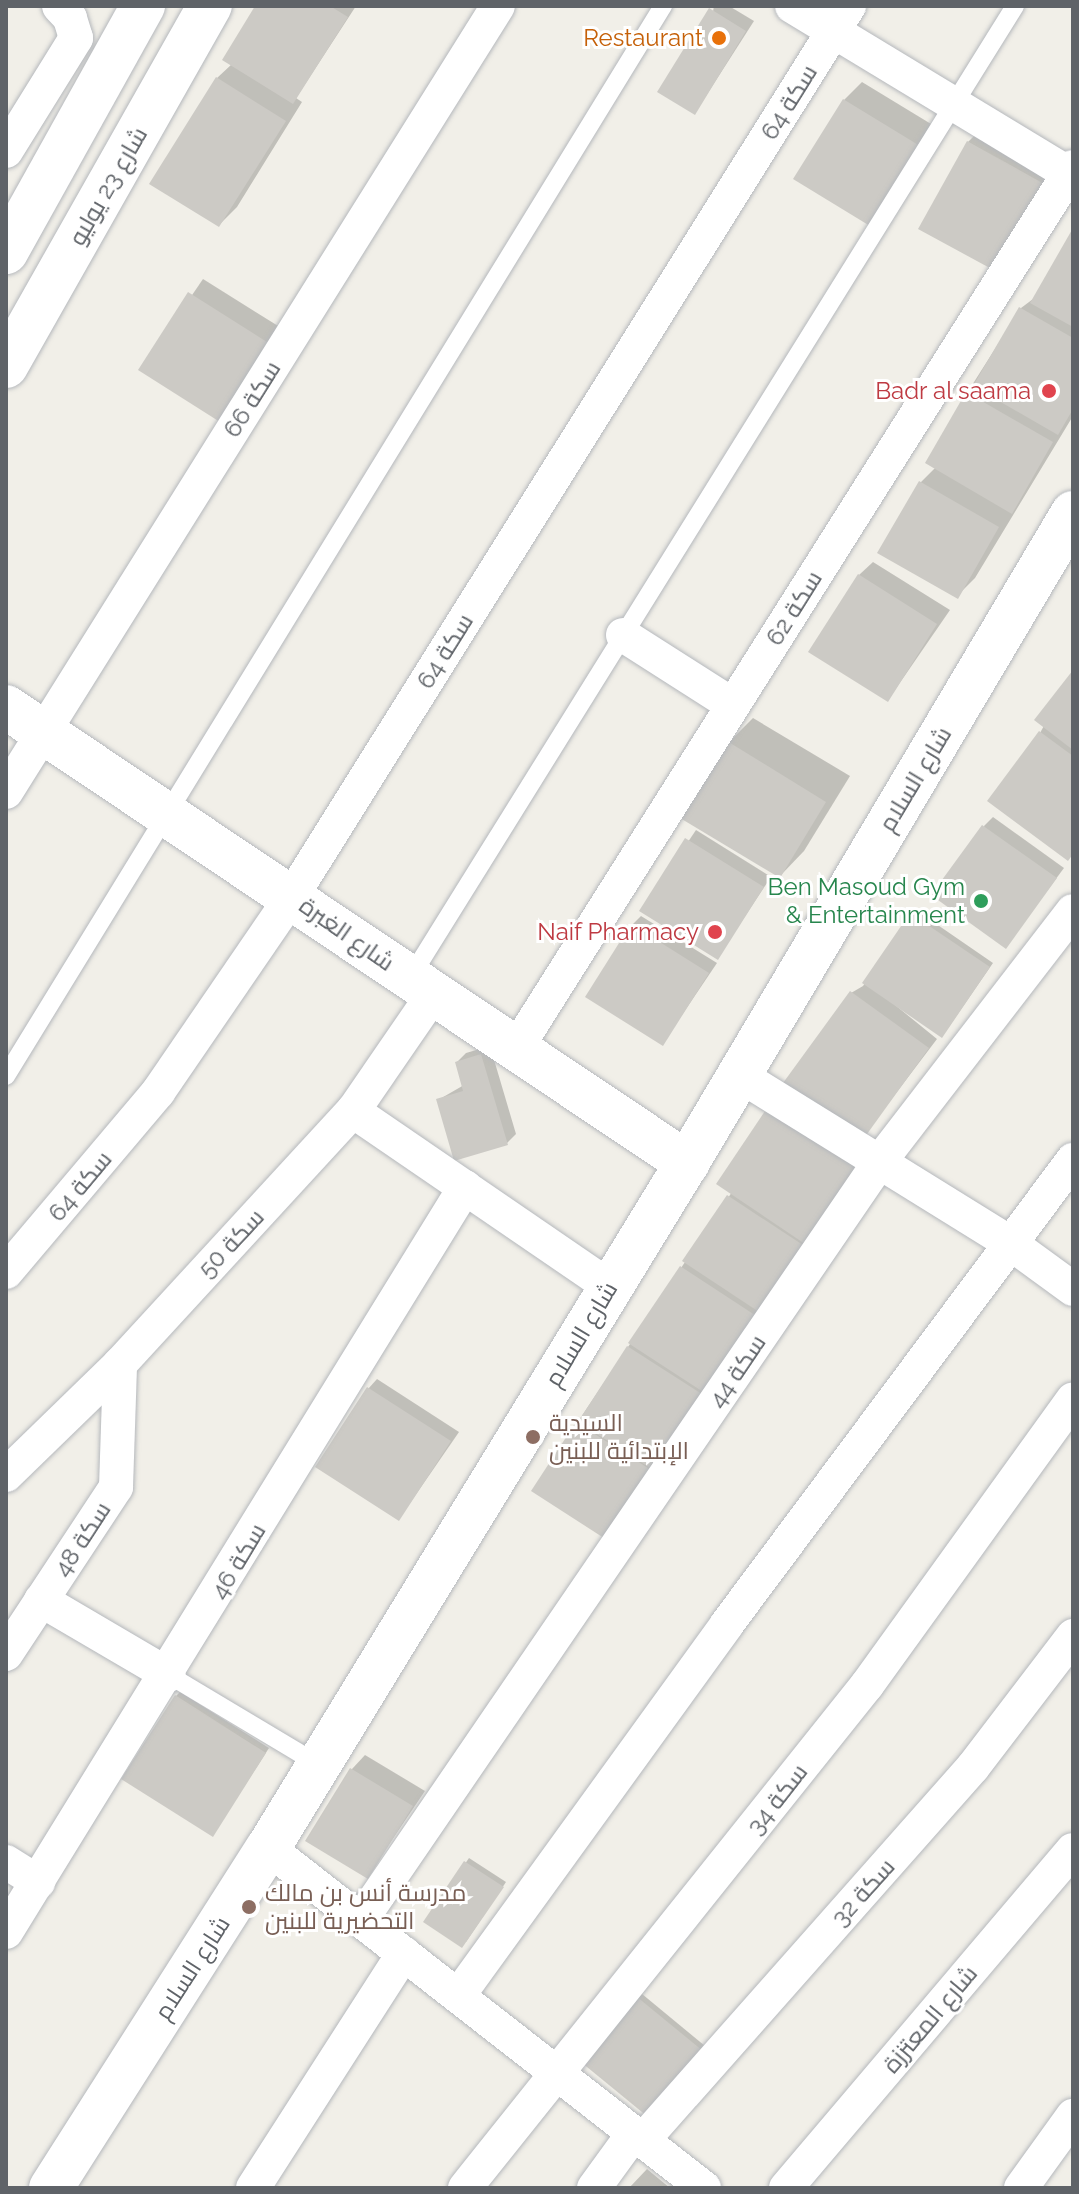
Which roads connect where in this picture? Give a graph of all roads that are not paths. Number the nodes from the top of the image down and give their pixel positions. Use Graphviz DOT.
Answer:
graph roads {
  1 [pos="59,6"];
  2 [pos="143,6"];
  3 [pos="210,6"];
  4 [pos="498,6"];
  5 [pos="663,6"];
  6 [pos="792,6"];
  7 [pos="1015,6"];
  8 [pos="842,19"];
  9 [pos="954,104"];
  10 [pos="6,151"];
  11 [pos="1072,172"];
  12 [pos="20,197"];
  13 [pos="6,252"];
  14 [pos="6,366"];
  15 [pos="1073,513"];
  16 [pos="623,635"];
  17 [pos="733,705"];
  18 [pos="6,707"];
  19 [pos="44,732"];
  20 [pos="6,792"];
  21 [pos="167,815"];
  22 [pos="292,896"];
  23 [pos="1073,911"];
  24 [pos="422,986"];
  25 [pos="516,1049"];
  26 [pos="739,1075"];
  27 [pos="6,1076"];
  28 [pos="353,1111"];
  29 [pos="1073,1160"];
  30 [pos="687,1163"];
  31 [pos="878,1164"];
  32 [pos="465,1187"];
  33 [pos="1010,1243"];
  34 [pos="6,1272"];
  35 [pos="610,1287"];
  36 [pos="1073,1289"];
  37 [pos="120,1364"];
  38 [pos="1073,1399"];
  39 [pos="6,1475"];
  40 [pos="41,1600"];
  41 [pos="1073,1636"];
  42 [pos="6,1654"];
  43 [pos="169,1675"];
  44 [pos="318,1764"];
  45 [pos="268,1848"];
  46 [pos="1073,1850"];
  47 [pos="6,1862"];
  48 [pos="38,1882"];
  49 [pos="361,1920"];
  50 [pos="6,1932"];
  51 [pos="404,1953"];
  52 [pos="458,1996"];
  53 [pos="559,2074"];
  54 [pos="1073,2116"];
  55 [pos="638,2137"];
  56 [pos="51,2188"];
  57 [pos="253,2188"];
  58 [pos="465,2188"];
  59 [pos="594,2188"];
  60 [pos="704,2188"];
  61 [pos="786,2188"];
  62 [pos="1021,2188"];
  1 -- 10 [label="street"];
  2 -- 12 [label="street"];
  3 -- 14 [label="street, شارع 23 يوليو"];
  4 -- 19 [label="street, سكة 66"];
  5 -- 21 [label="lane"];
  6 -- 8 [label="street"];
  7 -- 9 [label="lane"];
  8 -- 9 [label="street"];
  8 -- 22 [label="street, سكة 64"];
  9 -- 11 [label="street"];
  9 -- 16 [label="lane"];
  11 -- 17 [label="street, سكة 62"];
  12 -- 13 [label="street"];
  15 -- 26 [label="street, شارع السلام"];
  16 -- 17 [label="street"];
  16 -- 24 [label="lane"];
  17 -- 25 [label="street, سكة 62"];
  18 -- 19 [label="street, شارع الغبرة"];
  19 -- 20 [label="street, سكة 66"];
  19 -- 21 [label="street, شارع الغبرة"];
  21 -- 22 [label="street, شارع الغبرة"];
  21 -- 27 [label="lane"];
  22 -- 24 [label="street, شارع الغبرة"];
  22 -- 34 [label="street, سكة 64"];
  23 -- 31 [label="street, سكة 44"];
  24 -- 25 [label="street, شارع الغبرة"];
  24 -- 28 [label="street, سكة 50"];
  25 -- 30 [label="street, شارع الغبرة"];
  26 -- 30 [label="street, شارع السلام"];
  26 -- 31 [label="street"];
  28 -- 32 [label="street"];
  28 -- 37 [label="street, سكة 50"];
  29 -- 33 [label="street"];
  30 -- 35 [label="street, شارع السلام"];
  31 -- 33 [label="street"];
  31 -- 49 [label="street, سكة 44"];
  32 -- 35 [label="street"];
  32 -- 43 [label="street, سكة 46"];
  33 -- 36 [label="street"];
  33 -- 52 [label="street"];
  35 -- 44 [label="street, شارع السلام"];
  37 -- 39 [label="street, سكة 50"];
  37 -- 40 [label="street, سكة 48"];
  38 -- 53 [label="street, سكة 34"];
  40 -- 42 [label="street, سكة 48"];
  40 -- 43 [label="street"];
  41 -- 55 [label="street, سكة 32"];
  43 -- 44 [label="lane"];
  43 -- 48 [label="street, سكة 46"];
  44 -- 45 [label="street, شارع السلام"];
  45 -- 49 [label="street"];
  45 -- 56 [label="street, شارع السلام"];
  46 -- 61 [label="street, شارع المعتززة"];
  47 -- 48 [label="street"];
  48 -- 50 [label="street, سكة 46"];
  49 -- 51 [label="street"];
  51 -- 52 [label="street"];
  51 -- 57 [label="street"];
  52 -- 53 [label="street"];
  53 -- 55 [label="street"];
  53 -- 58 [label="street, سكة 34"];
  54 -- 62 [label="street"];
  55 -- 59 [label="street, سكة 32"];
  55 -- 60 [label="street"];
}
